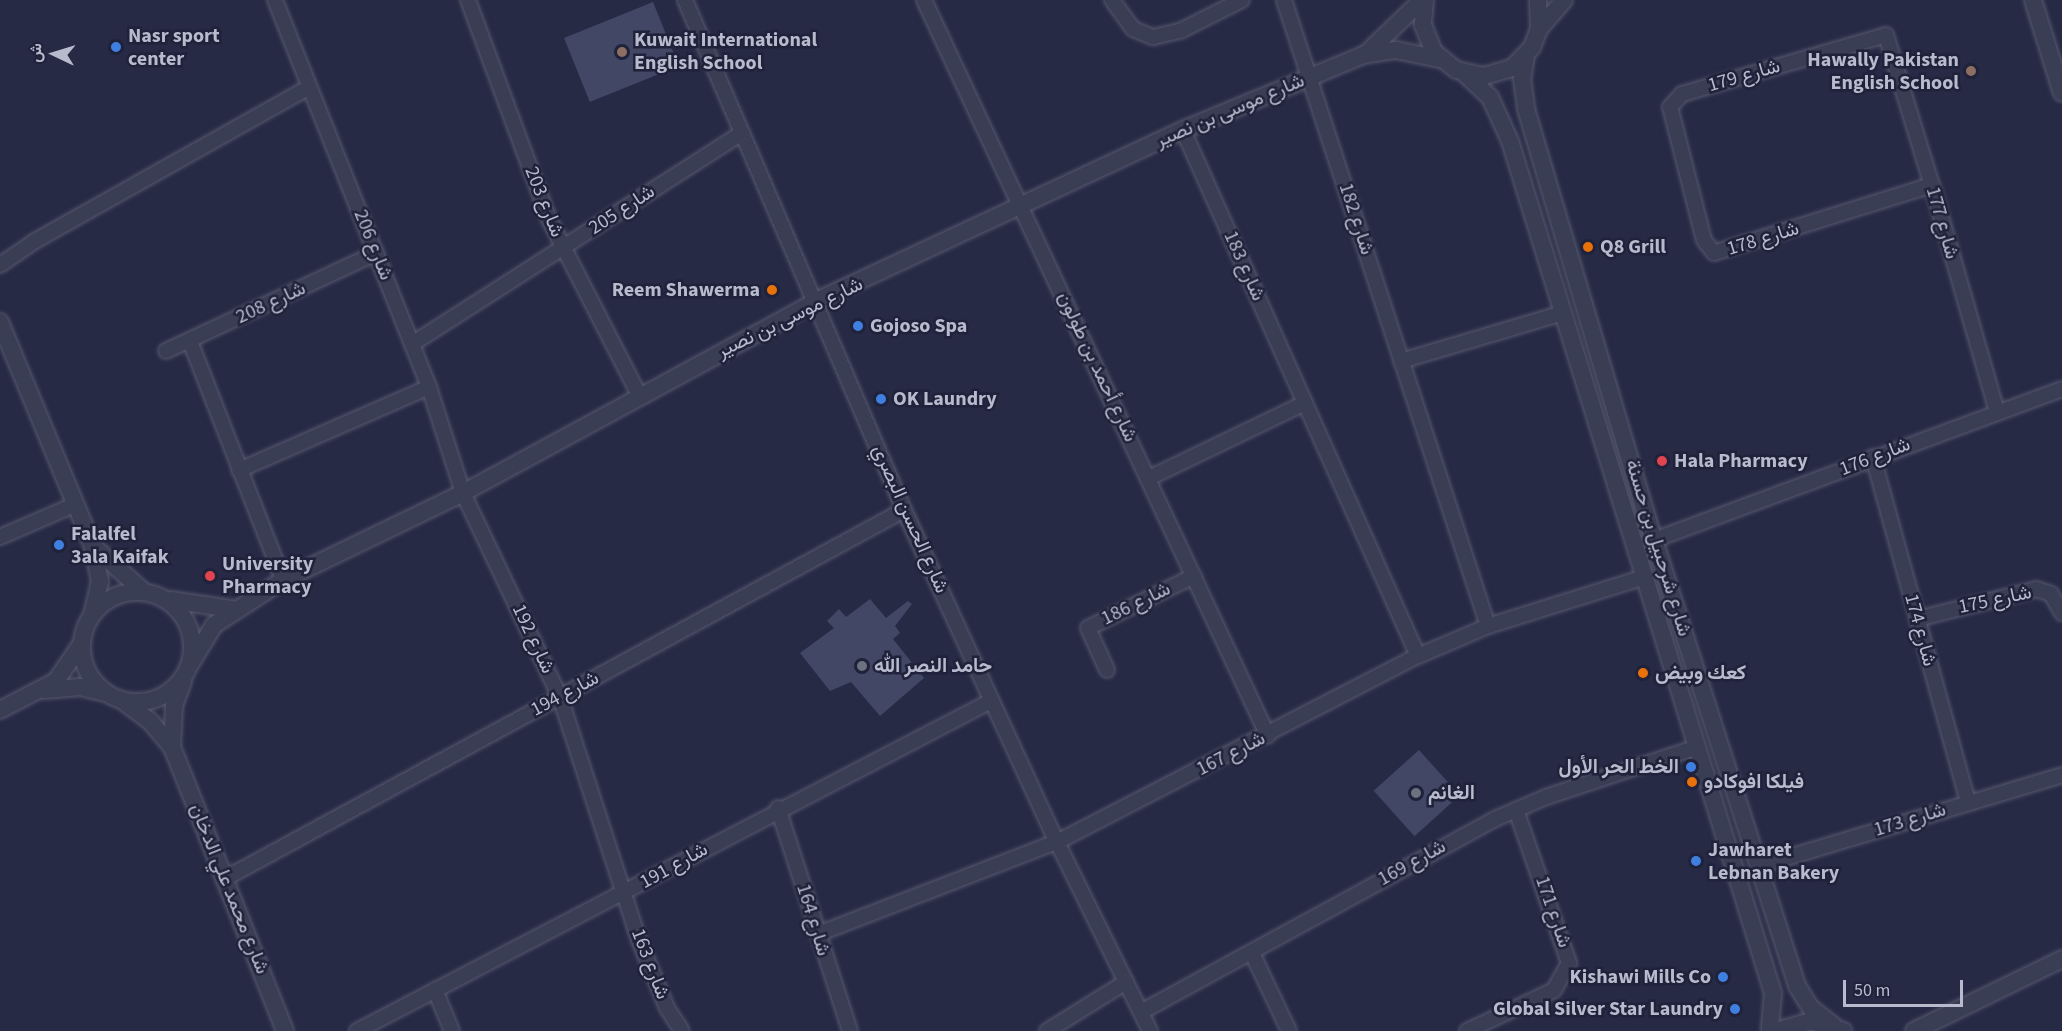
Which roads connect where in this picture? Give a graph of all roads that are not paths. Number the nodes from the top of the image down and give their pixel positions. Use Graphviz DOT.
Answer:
graph roads {
  1 [pos="275,0"];
  2 [pos="468,0"];
  3 [pos="685,0"];
  4 [pos="924,0"];
  5 [pos="1112,0"];
  6 [pos="1242,0"];
  7 [pos="1284,0"];
  8 [pos="1423,0"];
  9 [pos="1538,0"];
  10 [pos="1564,0"];
  11 [pos="2033,0"];
  12 [pos="1539,28"];
  13 [pos="1886,35"];
  14 [pos="1363,55"];
  15 [pos="1526,55"];
  16 [pos="1440,59"];
  17 [pos="1465,74"];
  18 [pos="1310,77"];
  19 [pos="309,87"];
  20 [pos="2062,93"];
  21 [pos="1674,100"];
  22 [pos="1183,130"];
  23 [pos="741,134"];
  24 [pos="1932,185"];
  25 [pos="1019,207"];
  26 [pos="562,249"];
  27 [pos="376,253"];
  28 [pos="0,265"];
  29 [pos="818,300"];
  30 [pos="1563,313"];
  31 [pos="0,322"];
  32 [pos="190,341"];
  33 [pos="412,344"];
  34 [pos="166,351"];
  35 [pos="1401,361"];
  36 [pos="429,387"];
  37 [pos="2062,388"];
  38 [pos="639,395"];
  39 [pos="1305,403"];
  40 [pos="1997,411"];
  41 [pos="1873,458"];
  42 [pos="239,470"];
  43 [pos="1149,478"];
  44 [pos="464,493"];
  45 [pos="74,505"];
  46 [pos="904,510"];
  47 [pos="0,537"];
  48 [pos="1654,540"];
  49 [pos="93,546"];
  50 [pos="1194,576"];
  51 [pos="1644,577"];
  52 [pos="283,580"];
  53 [pos="151,593"];
  54 [pos="232,609"];
  55 [pos="2062,613"];
  56 [pos="92,616"];
  57 [pos="1917,619"];
  58 [pos="1488,626"];
  59 [pos="82,643"];
  60 [pos="1418,656"];
  61 [pos="187,670"];
  62 [pos="1107,670"];
  63 [pos="44,690"];
  64 [pos="106,693"];
  65 [pos="560,697"];
  66 [pos="123,701"];
  67 [pos="991,701"];
  68 [pos="0,710"];
  69 [pos="1268,736"];
  70 [pos="172,747"];
  71 [pos="1697,747"];
  72 [pos="2062,775"];
  73 [pos="1968,803"];
  74 [pos="778,808"];
  75 [pos="1515,810"];
  76 [pos="1057,842"];
  77 [pos="1759,866"];
  78 [pos="226,879"];
  79 [pos="626,893"];
  80 [pos="818,934"];
  81 [pos="1252,953"];
  82 [pos="2062,959"];
  83 [pos="1126,982"];
  84 [pos="435,990"];
  85 [pos="1141,1012"];
  86 [pos="1839,1028"];
  87 [pos="285,1031"];
  88 [pos="357,1031"];
  89 [pos="452,1031"];
  90 [pos="682,1031"];
  91 [pos="850,1031"];
  92 [pos="1047,1031"];
  93 [pos="1150,1031"];
  94 [pos="1288,1031"];
  95 [pos="1467,1031"];
  96 [pos="1770,1031"];
  97 [pos="1776,1031"];
  98 [pos="1914,1031"];
  1 -- 19 [label="street, شارع 206"];
  2 -- 26 [label="street, شارع 203"];
  3 -- 23 [label="street, شارع الحسن البصري"];
  4 -- 25 [label="street, شارع أحمد بن طولون"];
  5 -- 6 [label="street"];
  7 -- 18 [label="street, شارع 182"];
  8 -- 14 [label="street, شارع موسى بن نصير"];
  8 -- 16 [label="street"];
  9 -- 12 [label="street"];
  10 -- 12 [label="street"];
  11 -- 20 [label="street"];
  12 -- 15 [label="street"];
  13 -- 21 [label="street, شارع 179"];
  13 -- 24 [label="street, شارع 177"];
  14 -- 16 [label="street, شارع موسى بن نصير"];
  14 -- 18 [label="street, شارع موسى بن نصير"];
  15 -- 17 [label="street"];
  15 -- 48 [label="street, شارع شرحبيل بن حسنة"];
  16 -- 17 [label="street, شارع شرحبيل بن حسنة"];
  17 -- 30 [label="street, شارع شرحبيل بن حسنة"];
  18 -- 22 [label="street, شارع موسى بن نصير"];
  18 -- 35 [label="street, شارع 182"];
  19 -- 27 [label="street, شارع 206"];
  19 -- 28 [label="street"];
  21 -- 24 [label="street, شارع 178"];
  22 -- 25 [label="street, شارع موسى بن نصير"];
  22 -- 39 [label="street, شارع 183"];
  23 -- 26 [label="street, شارع 205"];
  23 -- 29 [label="street, شارع الحسن البصري"];
  24 -- 40 [label="street, شارع 177"];
  25 -- 29 [label="street, شارع موسى بن نصير"];
  25 -- 43 [label="street, شارع أحمد بن طولون"];
  26 -- 33 [label="street, شارع 205"];
  26 -- 38 [label="street, شارع 203"];
  27 -- 32 [label="street, شارع 208"];
  27 -- 33 [label="street, شارع 206"];
  29 -- 38 [label="street, شارع موسى بن نصير"];
  29 -- 46 [label="street, شارع الحسن البصري"];
  30 -- 35 [label="street"];
  30 -- 51 [label="street, شارع شرحبيل بن حسنة"];
  31 -- 45 [label="street"];
  32 -- 34 [label="street, شارع 208"];
  32 -- 42 [label="street"];
  33 -- 36 [label="street, شارع 206"];
  35 -- 58 [label="street, شارع 182"];
  36 -- 42 [label="street"];
  36 -- 44 [label="street, شارع 206"];
  37 -- 40 [label="street, شارع 176"];
  38 -- 44 [label="street, شارع موسى بن نصير"];
  39 -- 43 [label="street"];
  39 -- 60 [label="street, شارع 183"];
  40 -- 41 [label="street, شارع 176"];
  41 -- 48 [label="street, شارع 176"];
  41 -- 57 [label="street, شارع 174"];
  42 -- 52 [label="street"];
  43 -- 50 [label="street, شارع أحمد بن طولون"];
  44 -- 52 [label="street, شارع موسى بن نصير"];
  44 -- 65 [label="street, شارع 192"];
  45 -- 47 [label="street"];
  45 -- 49 [label="street"];
  46 -- 65 [label="street, شارع 194"];
  46 -- 67 [label="street, شارع الحسن البصري"];
  48 -- 77 [label="street, شارع شرحبيل بن حسنة"];
  49 -- 53 [label="street"];
  49 -- 56 [label="street"];
  50 -- 62 [label="street, شارع 186"];
  50 -- 69 [label="street, شارع أحمد بن طولون"];
  51 -- 58 [label="street, شارع 167"];
  51 -- 71 [label="street, شارع شرحبيل بن حسنة"];
  52 -- 54 [label="street, شارع موسى بن نصير"];
  53 -- 54 [label="street"];
  53 -- 56 [label="street"];
  53 -- 61 [label="street"];
  54 -- 61 [label="street, شارع موسى بن نصير"];
  55 -- 57 [label="street, شارع 175"];
  56 -- 59 [label="street"];
  57 -- 73 [label="street, شارع 174"];
  58 -- 60 [label="street, شارع 167"];
  59 -- 63 [label="street"];
  59 -- 64 [label="street"];
  60 -- 69 [label="street, شارع 167"];
  61 -- 66 [label="street"];
  61 -- 70 [label="street, شارع محمد علي الدخان"];
  63 -- 64 [label="street"];
  63 -- 68 [label="street"];
  64 -- 66 [label="street"];
  65 -- 78 [label="street, شارع 194"];
  65 -- 79 [label="street, شارع 192"];
  66 -- 70 [label="street, شارع محمد علي الدخان"];
  67 -- 74 [label="street, شارع 191"];
  67 -- 76 [label="street, شارع الحسن البصري"];
  69 -- 76 [label="street, شارع 167"];
  70 -- 78 [label="street, شارع محمد علي الدخان"];
  71 -- 75 [label="street, شارع 169"];
  71 -- 96 [label="street, شارع شرحبيل بن حسنة"];
  72 -- 73 [label="street, شارع 173"];
  73 -- 77 [label="street, شارع 173"];
  74 -- 79 [label="street, شارع 191"];
  74 -- 80 [label="street, شارع 164"];
  75 -- 81 [label="street, شارع 169"];
  75 -- 95 [label="street, شارع 171"];
  76 -- 80 [label="street, شارع 167"];
  76 -- 83 [label="street, شارع الحسن البصري"];
  77 -- 86 [label="street, شارع شرحبيل بن حسنة"];
  78 -- 87 [label="street, شارع محمد علي الدخان"];
  79 -- 84 [label="street, شارع 191"];
  79 -- 90 [label="street, شارع 163"];
  80 -- 91 [label="street, شارع 164"];
  81 -- 85 [label="street, شارع 169"];
  81 -- 94 [label="street"];
  82 -- 98 [label="street"];
  83 -- 85 [label="street, شارع الحسن البصري"];
  83 -- 92 [label="street"];
  84 -- 88 [label="street, شارع 191"];
  84 -- 89 [label="street"];
  85 -- 93 [label="street, شارع الحسن البصري"];
  86 -- 97 [label="street"];
}
